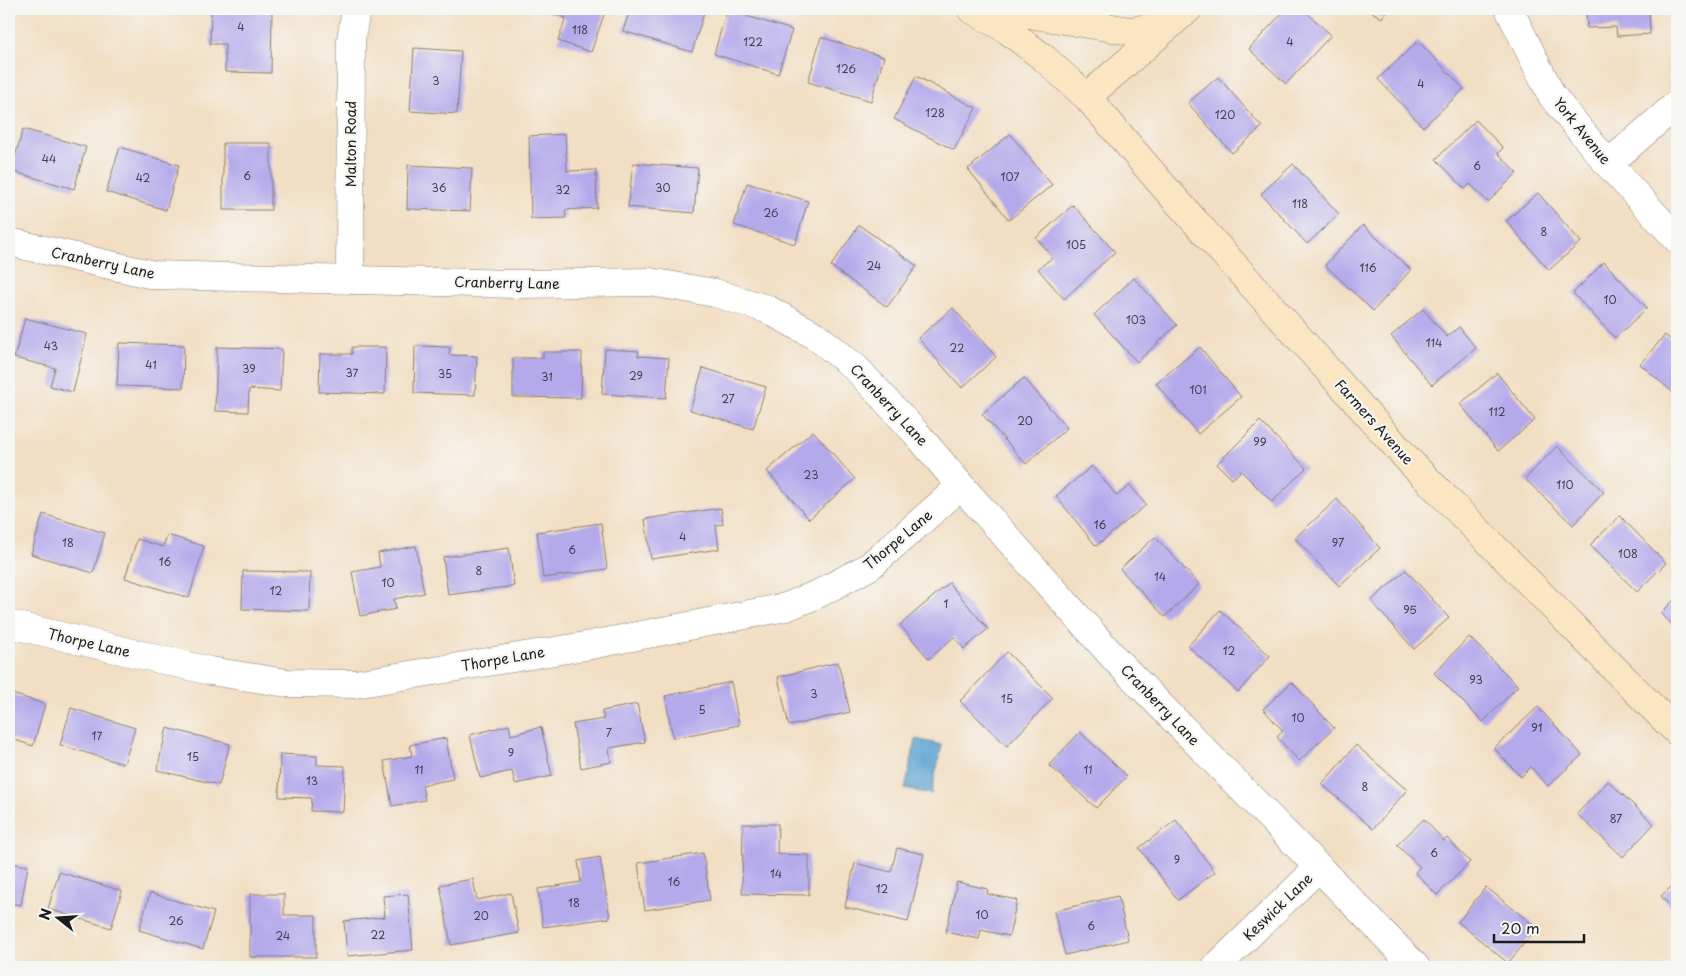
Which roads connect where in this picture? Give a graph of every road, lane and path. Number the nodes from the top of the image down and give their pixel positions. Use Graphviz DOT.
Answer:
graph roads {
  1 [pos="356,9"];
  2 [pos="971,9"];
  3 [pos="1000,9"];
  4 [pos="1509,9"];
  5 [pos="1180,16"];
  6 [pos="1087,97"];
  7 [pos="1677,104"];
  8 [pos="1608,164"];
  9 [pos="1677,239"];
  10 [pos="9,242"];
  11 [pos="350,280"];
  12 [pos="961,486"];
  13 [pos="9,624"];
  14 [pos="1677,732"];
  15 [pos="1319,867"];
  16 [pos="1216,967"];
  17 [pos="1416,967"];
  1 -- 11 [label="street, Malton Road"];
  2 -- 6 [label="street, Farmers Avenue"];
  3 -- 5 [label="street"];
  4 -- 8 [label="street, York Avenue"];
  5 -- 6 [label="street"];
  6 -- 14 [label="street, Farmers Avenue"];
  7 -- 8 [label="street"];
  8 -- 9 [label="street, York Avenue"];
  10 -- 11 [label="street, Cranberry Lane"];
  11 -- 12 [label="street, Cranberry Lane"];
  12 -- 13 [label="street, Thorpe Lane"];
  12 -- 15 [label="street, Cranberry Lane"];
  15 -- 16 [label="street, Keswick Lane"];
  15 -- 17 [label="street, Cranberry Lane"];
}
